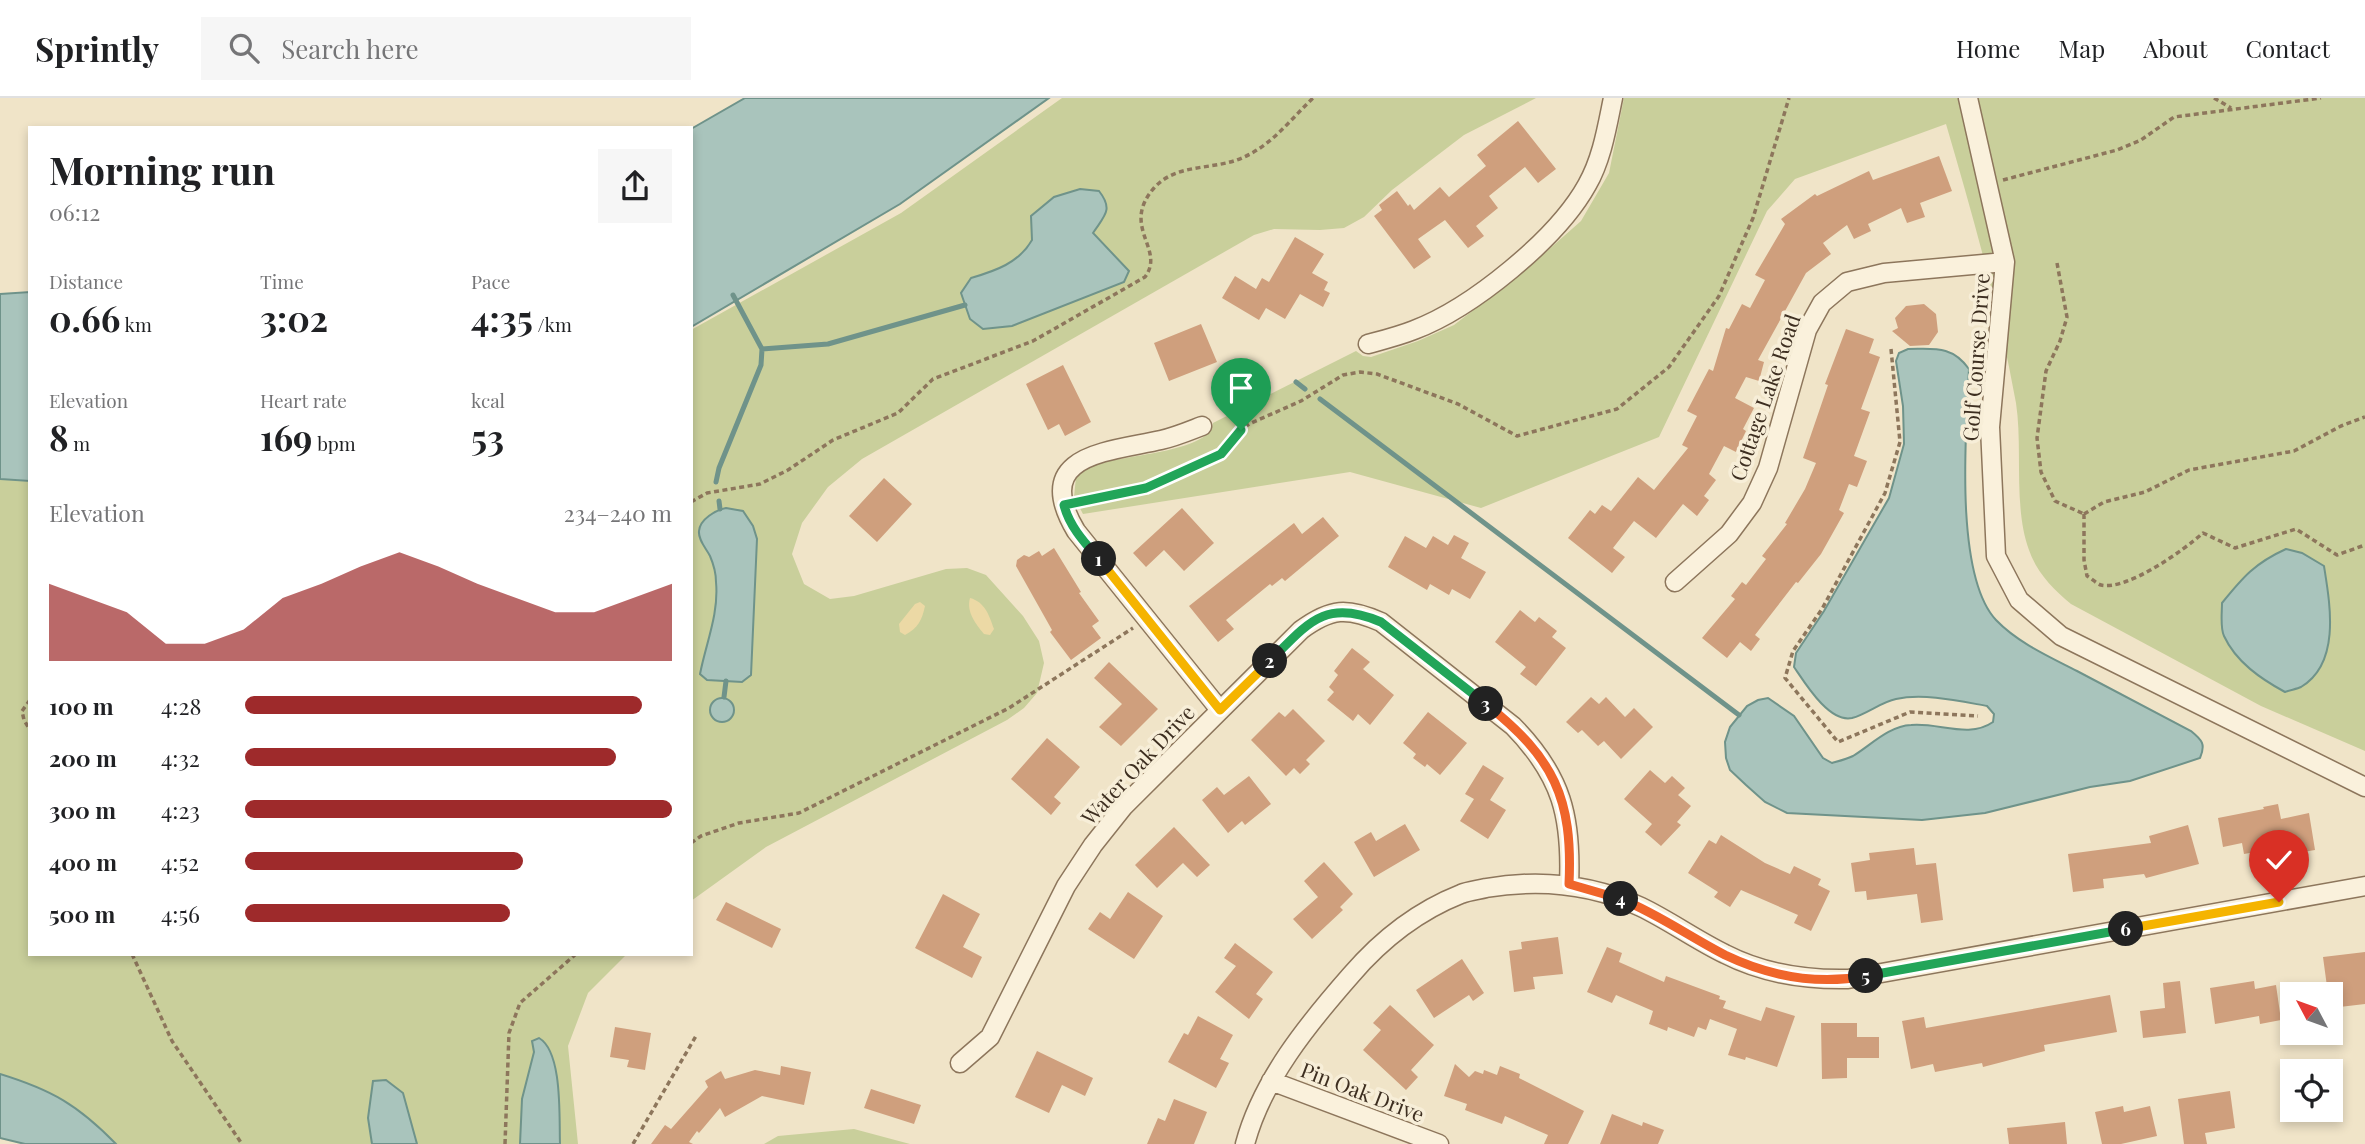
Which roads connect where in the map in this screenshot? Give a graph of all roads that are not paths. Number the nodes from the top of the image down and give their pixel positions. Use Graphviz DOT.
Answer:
graph roads {
  1 [pos="1613,98"];
  2 [pos="1968,98"];
  3 [pos="2005,262"];
  4 [pos="1368,344"];
  5 [pos="1202,426"];
  6 [pos="1675,582"];
  7 [pos="1220,710"];
  8 [pos="2365,787"];
  9 [pos="1569,884"];
  10 [pos="2365,886"];
  11 [pos="960,1063"];
  12 [pos="1271,1081"];
  13 [pos="1245,1144"];
  14 [pos="1439,1144"];
  1 -- 4 [label="street"];
  2 -- 3 [label="street, Golf Course Drive"];
  3 -- 6 [label="street, Cottage Lake Road"];
  3 -- 8 [label="street, Golf Course Drive"];
  5 -- 7 [label="street"];
  7 -- 9 [label="street, Water Oak Drive"];
  7 -- 11 [label="street, Water Oak Drive"];
  9 -- 10 [label="street"];
  9 -- 12 [label="street"];
  12 -- 13 [label="street"];
  12 -- 14 [label="street, Pin Oak Drive"];
}
